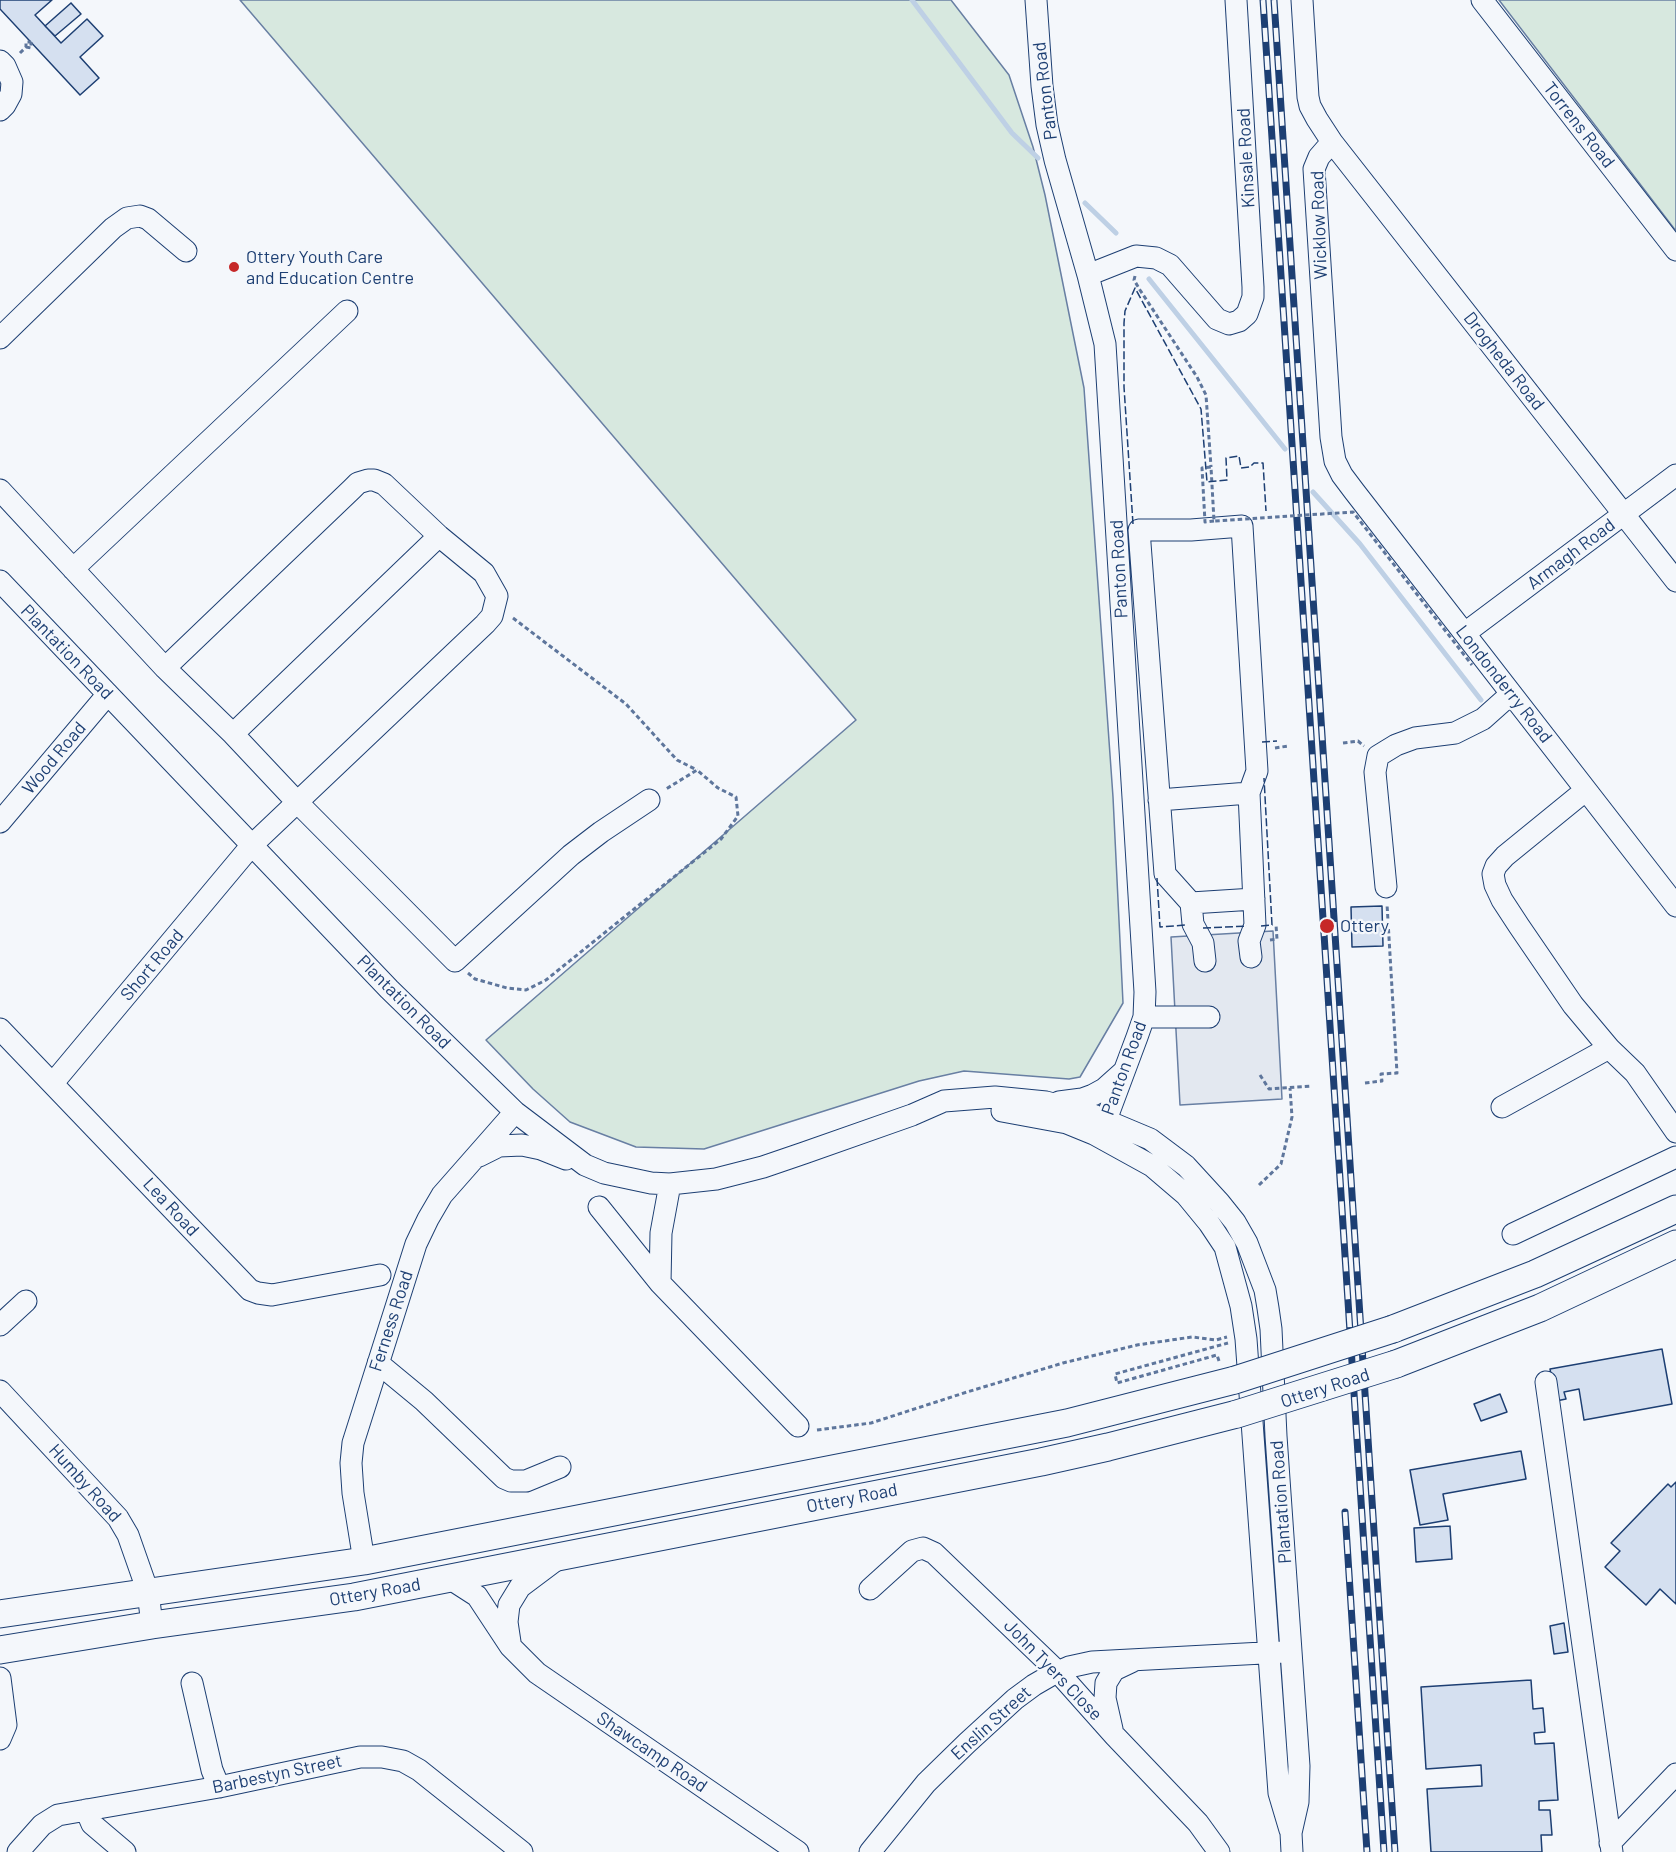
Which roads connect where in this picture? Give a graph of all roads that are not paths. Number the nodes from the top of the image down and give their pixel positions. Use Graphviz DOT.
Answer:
graph roads {
  1 [pos="1036,0"];
  2 [pos="1236,0"];
  3 [pos="1302,0"];
  4 [pos="1482,0"];
  5 [pos="0,61"];
  6 [pos="0,110"];
  7 [pos="1332,142"];
  8 [pos="1676,250"];
  9 [pos="186,251"];
  10 [pos="1088,275"];
  11 [pos="347,310"];
  12 [pos="0,338"];
  13 [pos="1335,461"];
  14 [pos="1676,475"];
  15 [pos="0,490"];
  16 [pos="1624,514"];
  17 [pos="439,536"];
  18 [pos="73,569"];
  19 [pos="0,581"];
  20 [pos="1676,581"];
  21 [pos="1465,633"];
  22 [pos="165,668"];
  23 [pos="108,694"];
  24 [pos="1511,694"];
  25 [pos="233,734"];
  26 [pos="1586,790"];
  27 [pos="1249,793"];
  28 [pos="650,800"];
  29 [pos="1159,800"];
  30 [pos="297,802"];
  31 [pos="0,822"];
  32 [pos="252,846"];
  33 [pos="1386,887"];
  34 [pos="1254,899"];
  35 [pos="1191,903"];
  36 [pos="1676,906"];
  37 [pos="1251,957"];
  38 [pos="1205,961"];
  39 [pos="1144,1017"];
  40 [pos="1209,1017"];
  41 [pos="0,1029"];
  42 [pos="1609,1048"];
  43 [pos="1123,1072"];
  44 [pos="53,1083"];
  45 [pos="1046,1102"];
  46 [pos="1502,1107"];
  47 [pos="515,1112"];
  48 [pos="912,1115"];
  49 [pos="1100,1127"];
  50 [pos="1676,1132"];
  51 [pos="1676,1156"];
  52 [pos="471,1161"];
  53 [pos="585,1165"];
  54 [pos="670,1184"];
  55 [pos="599,1207"];
  56 [pos="1676,1209"];
  57 [pos="1513,1234"];
  58 [pos="1676,1244"];
  59 [pos="380,1275"];
  60 [pos="660,1283"];
  61 [pos="26,1301"];
  62 [pos="0,1325"];
  63 [pos="378,1362"];
  64 [pos="1546,1382"];
  65 [pos="0,1391"];
  66 [pos="798,1426"];
  67 [pos="560,1467"];
  68 [pos="562,1556"];
  69 [pos="364,1561"];
  70 [pos="449,1578"];
  71 [pos="870,1589"];
  72 [pos="148,1592"];
  73 [pos="0,1614"];
  74 [pos="152,1625"];
  75 [pos="510,1646"];
  76 [pos="0,1650"];
  77 [pos="1292,1652"];
  78 [pos="1269,1653"];
  79 [pos="1136,1659"];
  80 [pos="1058,1672"];
  81 [pos="0,1678"];
  82 [pos="192,1683"];
  83 [pos="0,1684"];
  84 [pos="1115,1736"];
  85 [pos="0,1739"];
  86 [pos="1676,1774"];
  87 [pos="219,1787"];
  88 [pos="86,1810"];
  89 [pos="1292,1842"];
  90 [pos="1611,1847"];
  91 [pos="18,1852"];
  92 [pos="125,1852"];
  93 [pos="522,1852"];
  94 [pos="798,1852"];
  95 [pos="870,1852"];
  96 [pos="1219,1852"];
  1 -- 10 [label="street, Panton Road"];
  2 -- 10 [label="street, Kinsale Road"];
  3 -- 7 [label="street"];
  4 -- 8 [label="street, Torrens Road"];
  5 -- 6 [label="street"];
  7 -- 13 [label="street, Wicklow Road"];
  7 -- 16 [label="street, Drogheda Road"];
  9 -- 12 [label="street"];
  10 -- 39 [label="street, Panton Road"];
  11 -- 18 [label="street"];
  13 -- 21 [label="street, Londonderry Road"];
  14 -- 16 [label="street, Armagh Road"];
  15 -- 18 [label="street"];
  16 -- 20 [label="street, Drogheda Road"];
  16 -- 21 [label="street, Armagh Road"];
  17 -- 22 [label="street"];
  17 -- 25 [label="street"];
  17 -- 30 [label="street, Short Road"];
  18 -- 22 [label="street"];
  19 -- 23 [label="street, Plantation Road"];
  21 -- 24 [label="street, Londonderry Road"];
  22 -- 25 [label="street"];
  23 -- 31 [label="street, Wood Road"];
  23 -- 32 [label="street, Plantation Road"];
  24 -- 26 [label="street, Londonderry Road"];
  24 -- 33 [label="street"];
  25 -- 30 [label="street"];
  26 -- 36 [label="street, Londonderry Road"];
  26 -- 42 [label="street"];
  27 -- 29 [label="street"];
  27 -- 29 [label="street"];
  27 -- 34 [label="street"];
  28 -- 30 [label="street"];
  29 -- 35 [label="street"];
  30 -- 32 [label="street, Short Road"];
  32 -- 44 [label="street, Short Road"];
  32 -- 47 [label="street, Plantation Road"];
  34 -- 35 [label="street"];
  34 -- 37 [label="street"];
  35 -- 38 [label="street"];
  39 -- 40 [label="street"];
  39 -- 43 [label="street, Panton Road"];
  41 -- 44 [label="street, Lea Road"];
  42 -- 46 [label="street"];
  42 -- 50 [label="street"];
  43 -- 45 [label="street"];
  43 -- 49 [label="street, Panton Road"];
  44 -- 59 [label="street, Lea Road"];
  45 -- 48 [label="street, Plantation Road"];
  45 -- 49 [label="street, Plantation Road"];
  47 -- 52 [label="street, Ferness Road"];
  47 -- 53 [label="street, Plantation Road"];
  48 -- 49 [label="street, Plantation Road"];
  48 -- 54 [label="street, Plantation Road"];
  49 -- 77 [label="street, Plantation Road"];
  49 -- 78 [label="street, Plantation Road"];
  51 -- 57 [label="street"];
  52 -- 53 [label="street"];
  52 -- 63 [label="street, Ferness Road"];
  53 -- 54 [label="street, Plantation Road"];
  54 -- 60 [label="street"];
  55 -- 60 [label="street"];
  56 -- 69 [label="main road, Ottery Road, bridge"];
  58 -- 68 [label="main road, Ottery Road, bridge"];
  60 -- 66 [label="street"];
  61 -- 62 [label="street"];
  63 -- 67 [label="street"];
  63 -- 69 [label="street, Ferness Road"];
  64 -- 90 [label="street"];
  65 -- 72 [label="street, Humby Road"];
  68 -- 70 [label="main road, Ottery Road"];
  68 -- 75 [label="street"];
  69 -- 72 [label="main road, Ottery Road"];
  70 -- 74 [label="main road, Ottery Road"];
  70 -- 75 [label="street, Shawcamp Road"];
  71 -- 80 [label="street, John Tyers Close"];
  72 -- 73 [label="main road, Ottery Road"];
  72 -- 74 [label="street, Humby Road"];
  74 -- 76 [label="main road, Ottery Road"];
  75 -- 94 [label="street, Shawcamp Road"];
  77 -- 78 [label="street, Enslin Street"];
  77 -- 89 [label="street, Plantation Road"];
  78 -- 79 [label="street, Enslin Street"];
  78 -- 89 [label="street, Plantation Road"];
  79 -- 80 [label="street, Enslin Street"];
  79 -- 84 [label="street"];
  80 -- 84 [label="street, John Tyers Close"];
  80 -- 95 [label="street, Enslin Street"];
  81 -- 83 [label="street"];
  82 -- 87 [label="street"];
  83 -- 85 [label="street"];
  84 -- 96 [label="street, John Tyers Close"];
  86 -- 90 [label="street"];
  87 -- 88 [label="street, Barbestyn Street"];
  87 -- 93 [label="street, Barbestyn Street"];
  88 -- 91 [label="street, Barbestyn Street"];
  88 -- 92 [label="street"];
}
